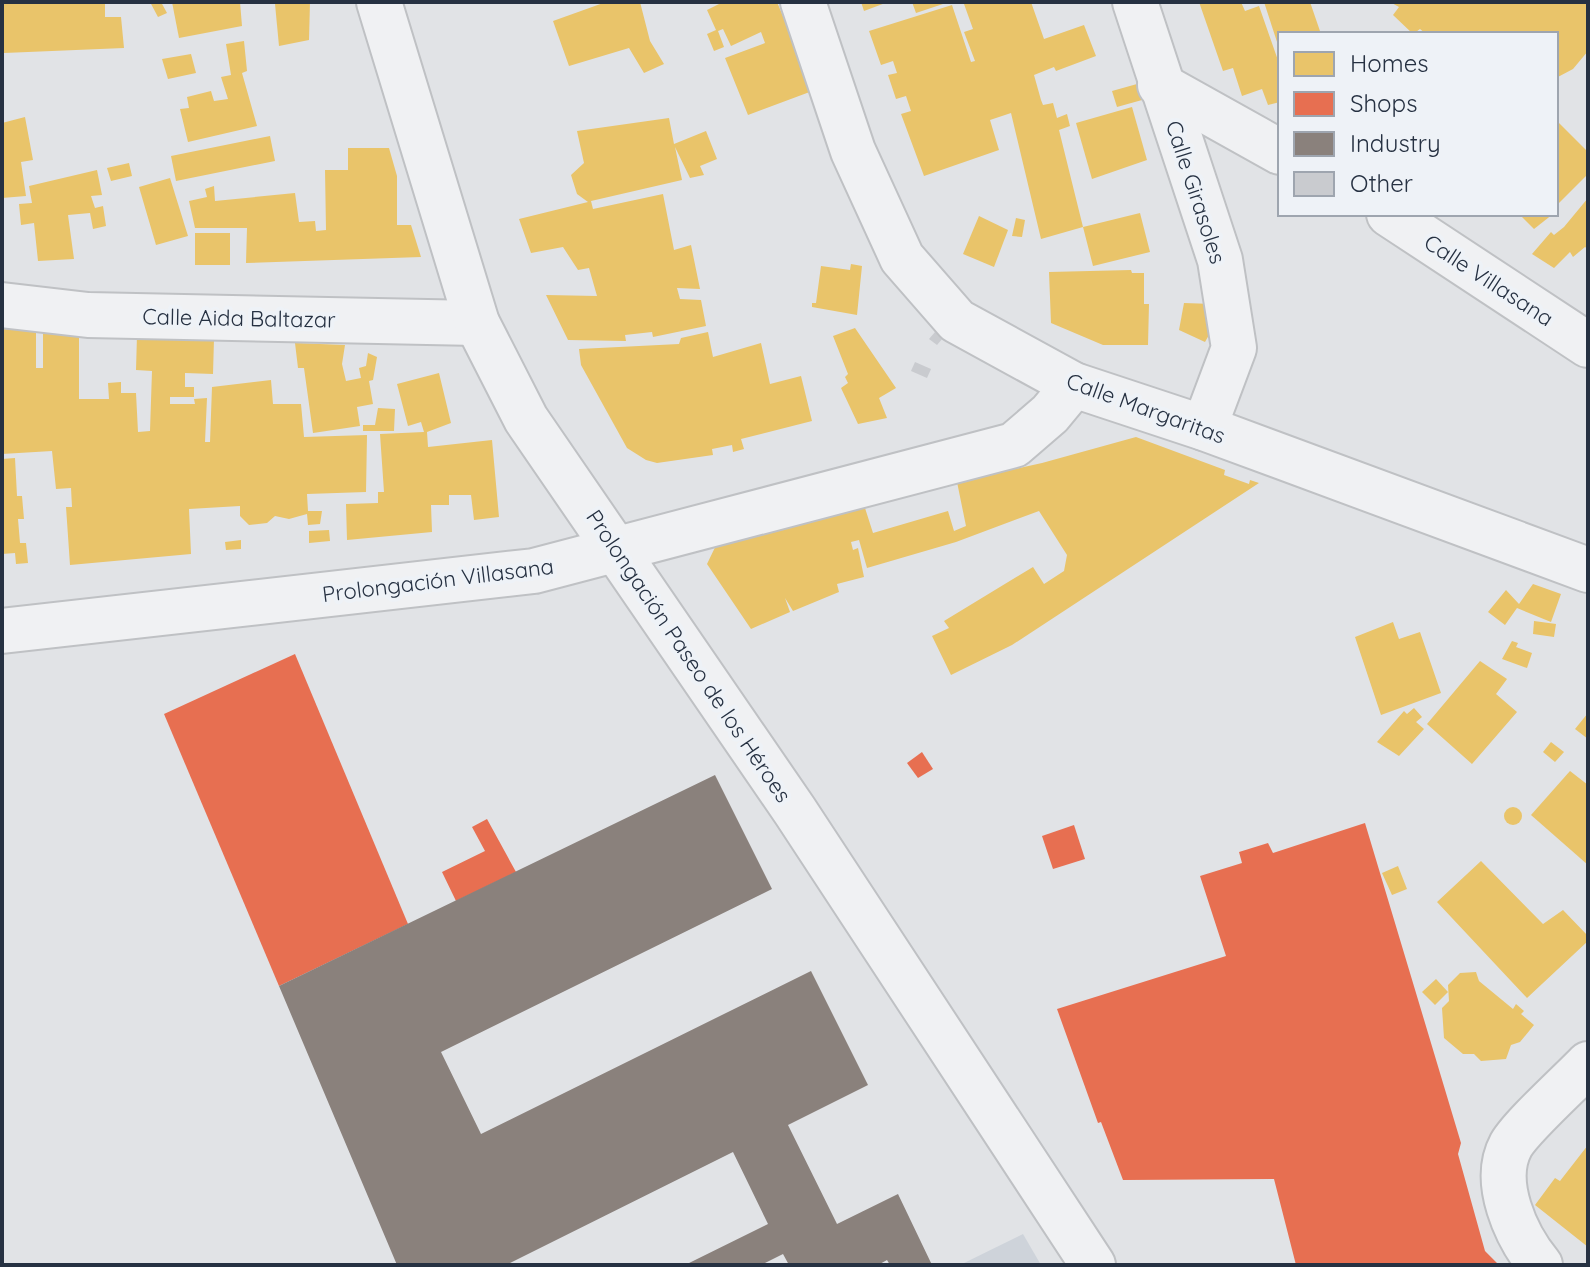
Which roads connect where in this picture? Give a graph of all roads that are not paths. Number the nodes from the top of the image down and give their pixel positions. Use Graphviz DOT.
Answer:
graph roads {
  1 [pos="379,2"];
  2 [pos="803,2"];
  3 [pos="1135,2"];
  4 [pos="1160,85"];
  5 [pos="1278,151"];
  6 [pos="1392,216"];
  7 [pos="2,305"];
  8 [pos="477,323"];
  9 [pos="1588,345"];
  10 [pos="1074,385"];
  11 [pos="1204,428"];
  12 [pos="616,550"];
  13 [pos="1588,570"];
  14 [pos="2,631"];
  15 [pos="1588,1064"];
  16 [pos="1093,1265"];
  17 [pos="1540,1265"];
  1 -- 8 [label="street, Prolongación Paseo de los Héroes"];
  2 -- 10 [label="street, Calle Margaritas"];
  3 -- 4 [label="street, Calle Girasoles"];
  4 -- 5 [label="street"];
  4 -- 11 [label="street, Calle Girasoles"];
  6 -- 9 [label="street, Calle Villasana"];
  7 -- 8 [label="street, Calle Aida Baltazar"];
  8 -- 12 [label="street, Prolongación Paseo de los Héroes"];
  10 -- 11 [label="street, Calle Margaritas"];
  10 -- 12 [label="street, Prolongación Villasana"];
  11 -- 13 [label="street, Calle Margaritas"];
  12 -- 14 [label="street, Prolongación Villasana"];
  12 -- 16 [label="street, Prolongación Paseo de los Héroes"];
  15 -- 17 [label="street"];
}
